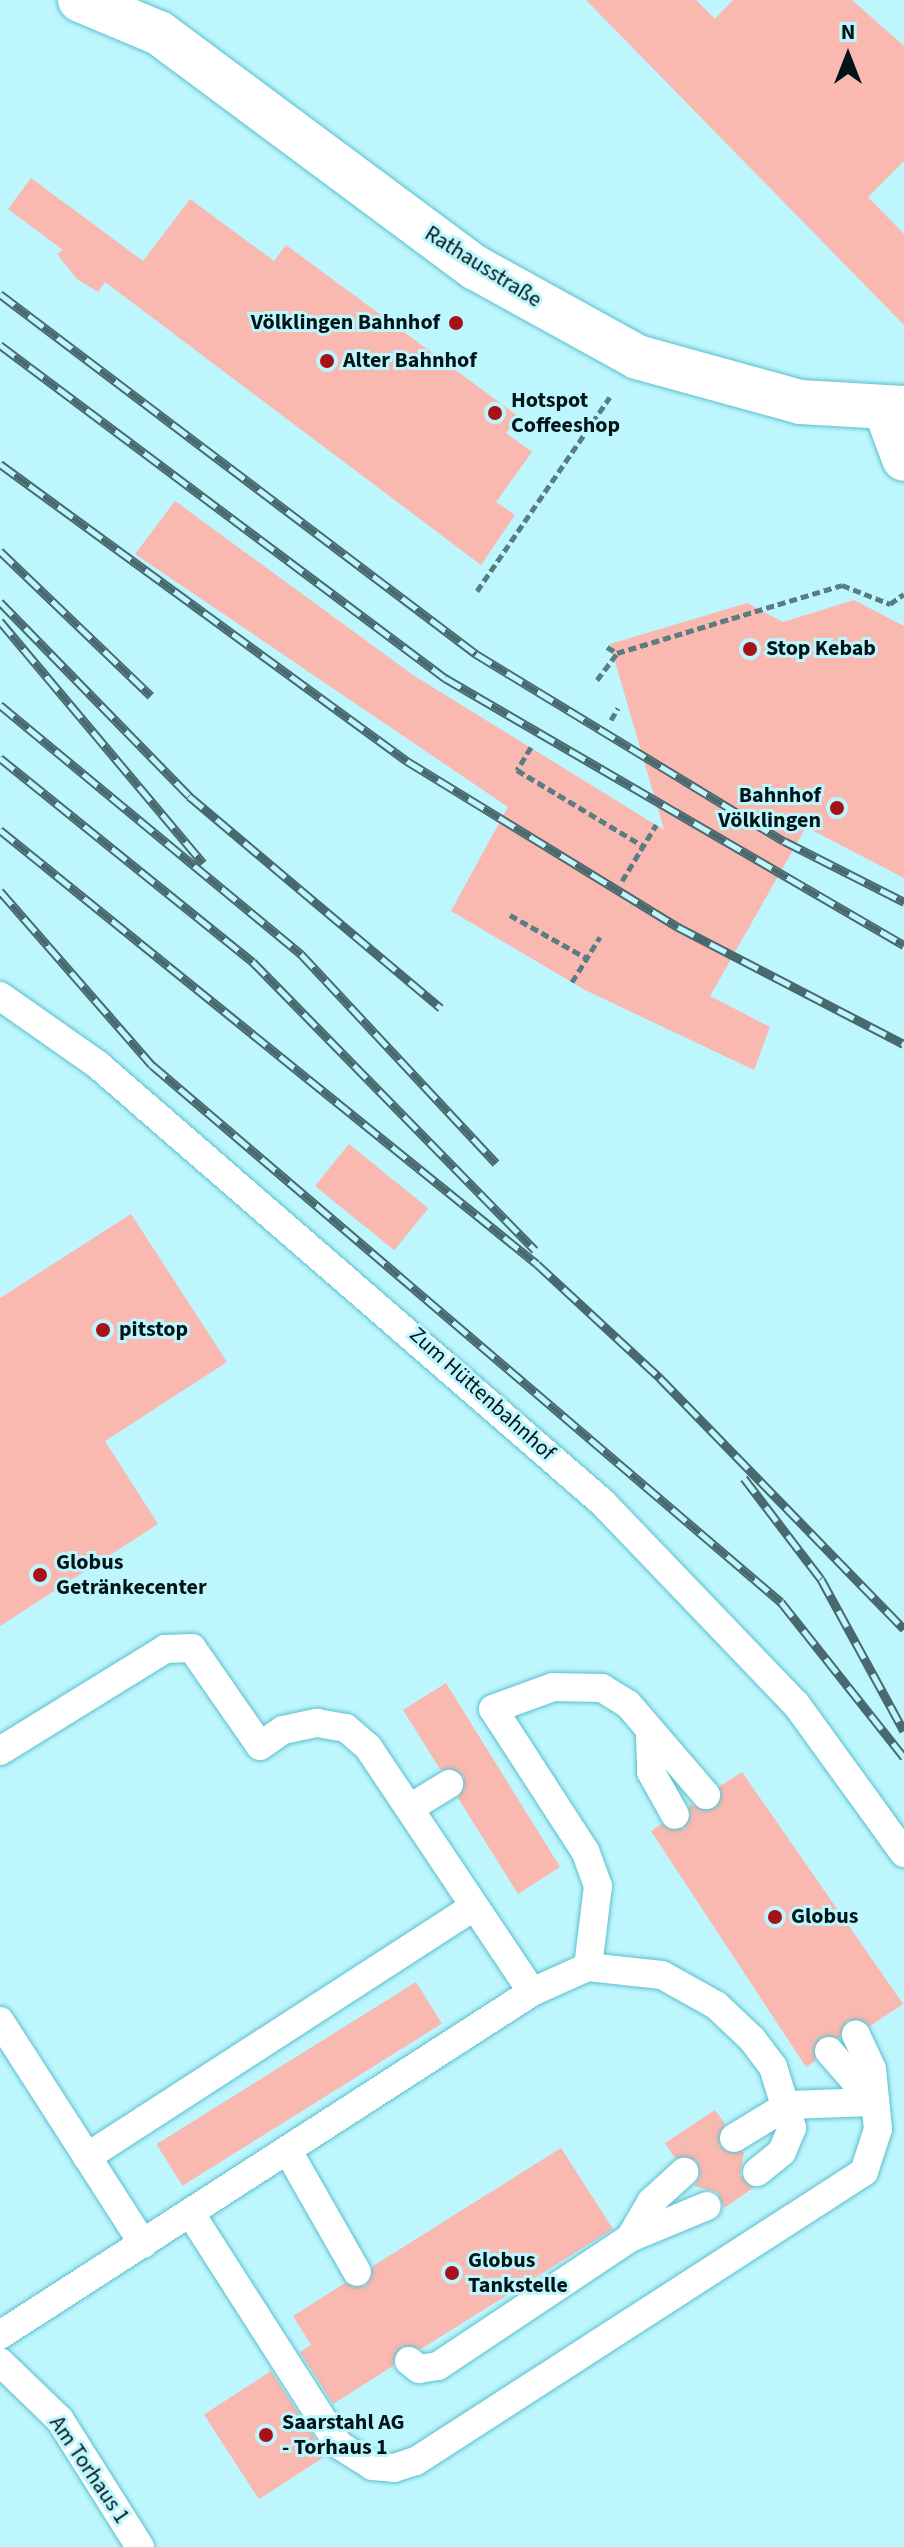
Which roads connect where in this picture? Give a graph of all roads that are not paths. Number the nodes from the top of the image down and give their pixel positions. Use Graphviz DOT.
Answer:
graph roads {
  1 [pos="80,0"];
  2 [pos="895,409"];
  3 [pos="904,459"];
  4 [pos="0,996"];
  5 [pos="650,1736"];
  6 [pos="0,1751"];
  7 [pos="449,1784"];
  8 [pos="706,1795"];
  9 [pos="410,1808"];
  10 [pos="675,1815"];
  11 [pos="904,1853"];
  12 [pos="474,1907"];
  13 [pos="588,1967"];
  14 [pos="532,1992"];
  15 [pos="0,2021"];
  16 [pos="856,2035"];
  17 [pos="829,2051"];
  18 [pos="873,2102"];
  19 [pos="788,2105"];
  20 [pos="734,2138"];
  21 [pos="288,2151"];
  22 [pos="87,2157"];
  23 [pos="684,2172"];
  24 [pos="757,2172"];
  25 [pos="707,2206"];
  26 [pos="191,2214"];
  27 [pos="630,2238"];
  28 [pos="143,2244"];
  29 [pos="357,2272"];
  30 [pos="0,2335"];
  31 [pos="409,2361"];
  32 [pos="0,2362"];
  33 [pos="140,2547"];
  1 -- 2 [label="main road, Rathausstraße"];
  2 -- 3 [label="main road, Rathausstraße"];
  4 -- 11 [label="lane, Zum Hüttenbahnhof"];
  5 -- 8 [label="lane"];
  5 -- 10 [label="lane"];
  5 -- 13 [label="lane"];
  6 -- 9 [label="lane"];
  7 -- 9 [label="lane"];
  9 -- 12 [label="lane"];
  12 -- 14 [label="lane"];
  12 -- 22 [label="lane"];
  13 -- 14 [label="lane"];
  13 -- 19 [label="lane"];
  14 -- 21 [label="lane"];
  15 -- 22 [label="lane"];
  16 -- 18 [label="lane"];
  17 -- 18 [label="lane"];
  18 -- 19 [label="lane"];
  18 -- 26 [label="lane"];
  19 -- 20 [label="lane"];
  19 -- 24 [label="lane"];
  21 -- 26 [label="lane"];
  21 -- 29 [label="lane"];
  22 -- 28 [label="lane"];
  23 -- 27 [label="lane"];
  25 -- 27 [label="lane"];
  26 -- 28 [label="lane"];
  27 -- 31 [label="lane"];
  28 -- 30 [label="lane"];
  32 -- 33 [label="lane, Am Torhaus 1"];
}
